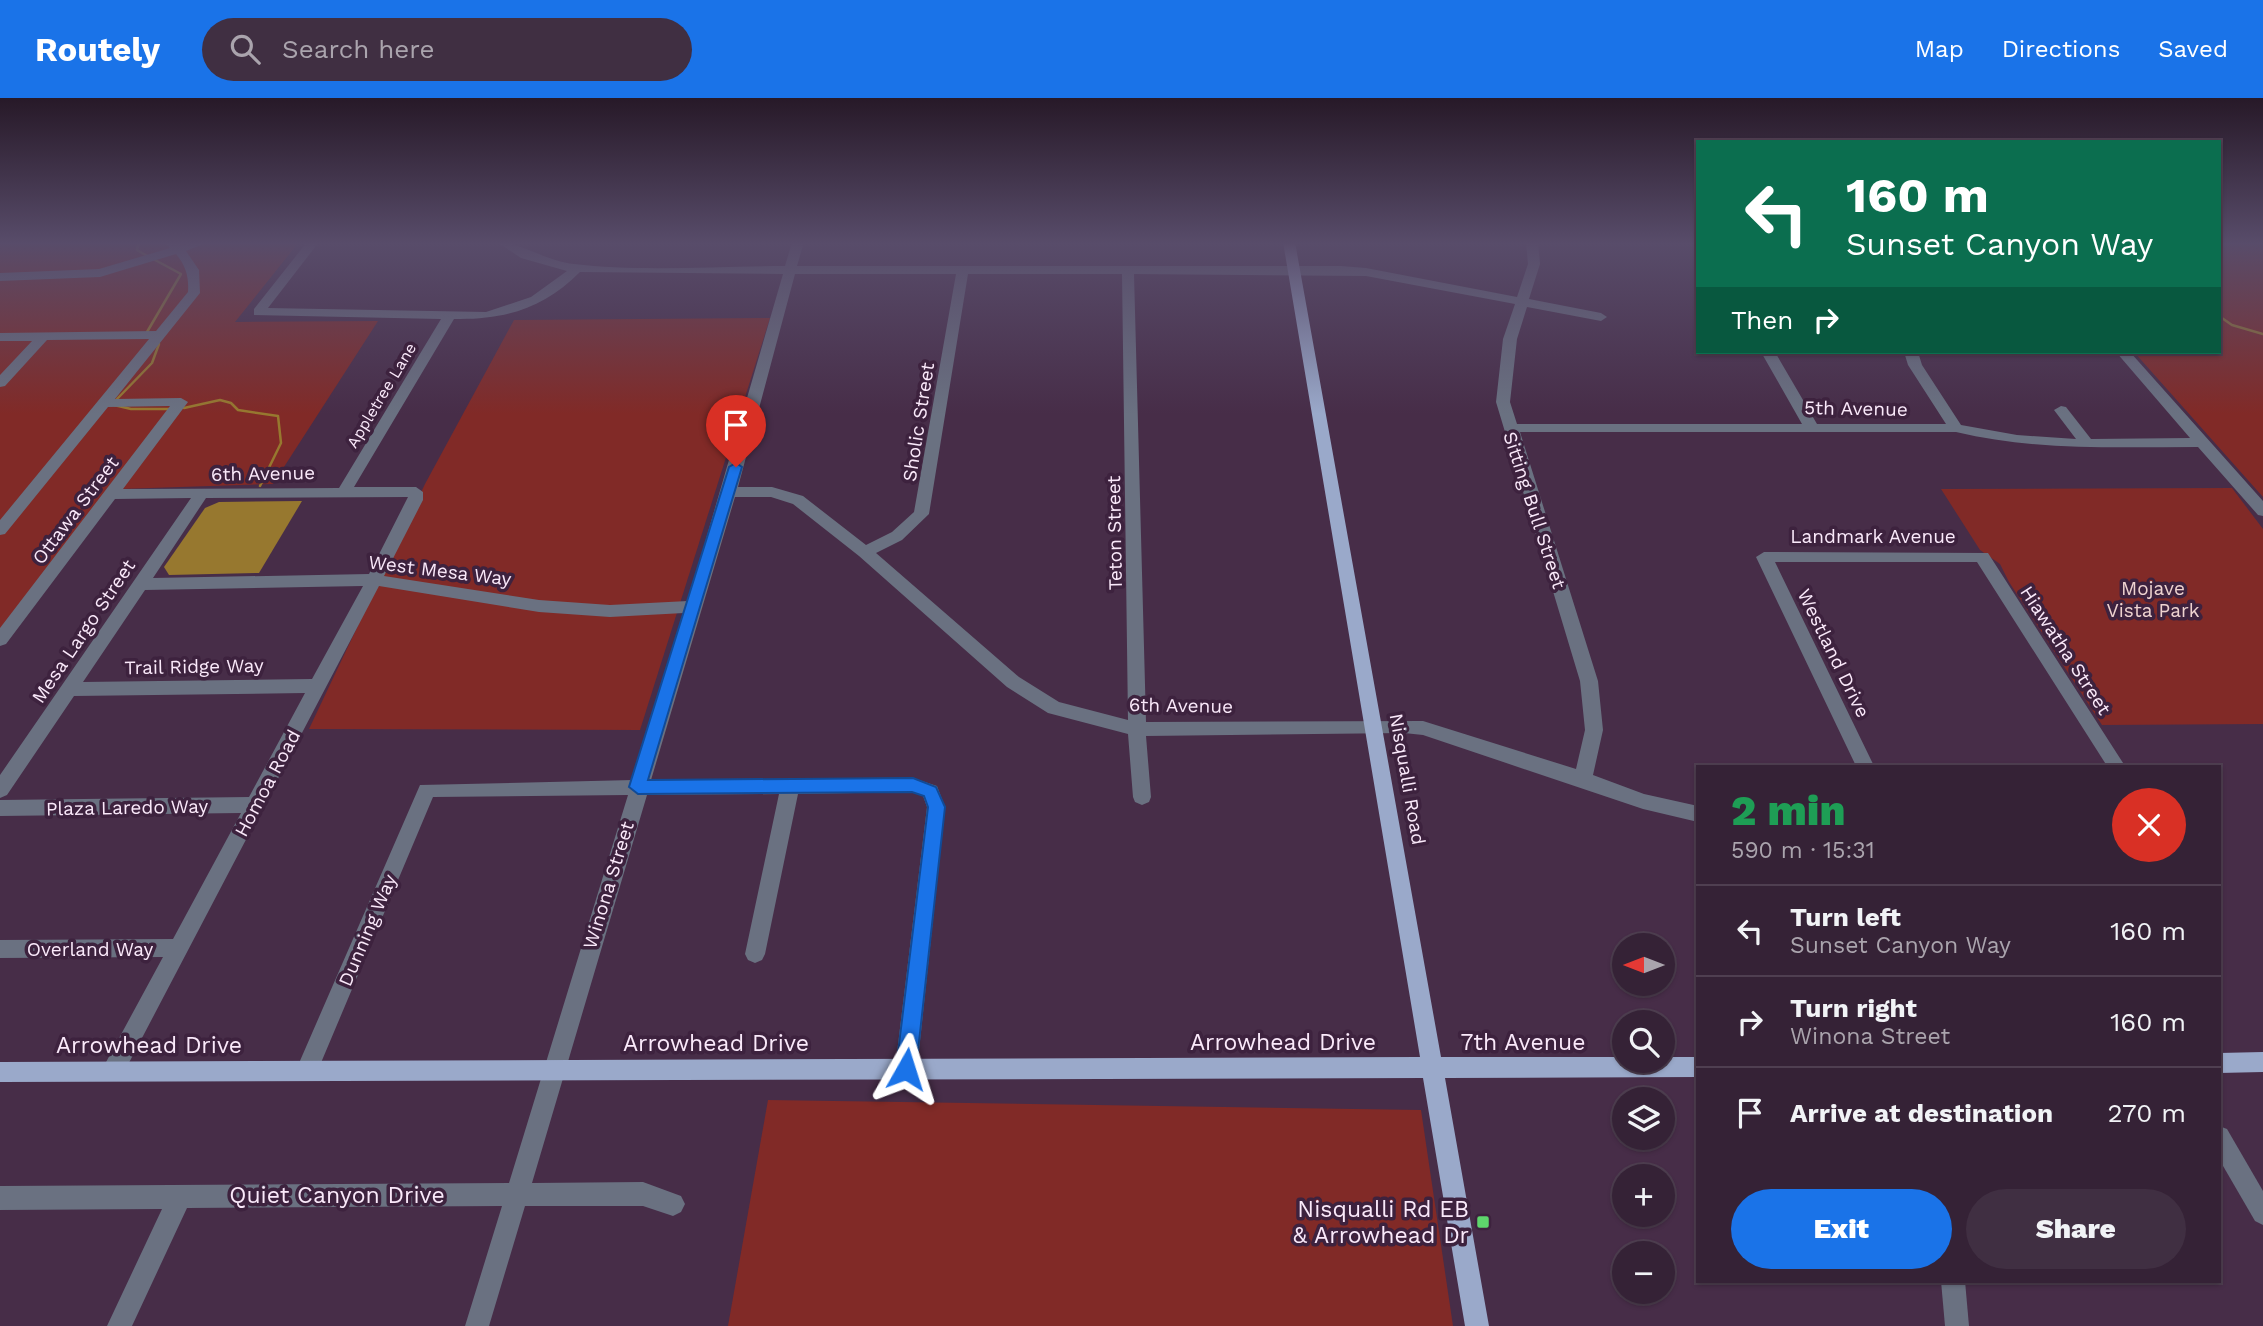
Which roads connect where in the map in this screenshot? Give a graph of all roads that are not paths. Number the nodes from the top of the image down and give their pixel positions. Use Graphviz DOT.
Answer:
graph roads {
  1 [pos="189,299"];
  2 [pos="268,299"];
  3 [pos="539,299"];
  4 [pos="782,299"];
  5 [pos="958,299"];
  6 [pos="1129,299"];
  7 [pos="1299,299"];
  8 [pos="1515,299"];
  9 [pos="1524,301"];
  10 [pos="449,316"];
  11 [pos="1601,317"];
  12 [pos="162,335"];
  13 [pos="0,337"];
  14 [pos="43,337"];
  15 [pos="1769,354"];
  16 [pos="1912,354"];
  17 [pos="2125,354"];
  18 [pos="0,383"];
  19 [pos="105,403"];
  20 [pos="2061,410"];
  21 [pos="1811,426"];
  22 [pos="1508,428"];
  23 [pos="1956,428"];
  24 [pos="2202,442"];
  25 [pos="2087,443"];
  26 [pos="344,491"];
  27 [pos="416,492"];
  28 [pos="729,492"];
  29 [pos="111,494"];
  30 [pos="201,495"];
  31 [pos="2263,511"];
  32 [pos="0,530"];
  33 [pos="865,552"];
  34 [pos="1764,557"];
  35 [pos="1982,557"];
  36 [pos="374,580"];
  37 [pos="140,584"];
  38 [pos="693,607"];
  39 [pos="0,640"];
  40 [pos="318,686"];
  41 [pos="70,689"];
  42 [pos="1373,727"];
  43 [pos="1137,729"];
  44 [pos="1865,765"];
  45 [pos="2115,765"];
  46 [pos="1583,779"];
  47 [pos="790,786"];
  48 [pos="638,787"];
  49 [pos="0,790"];
  50 [pos="1142,797"];
  51 [pos="255,805"];
  52 [pos="0,808"];
  53 [pos="1696,814"];
  54 [pos="180,948"];
  55 [pos="0,949"];
  56 [pos="755,954"];
  57 [pos="2263,1062"];
  58 [pos="2221,1063"];
  59 [pos="1433,1068"];
  60 [pos="1696,1068"];
  61 [pos="554,1069"];
  62 [pos="906,1069"];
  63 [pos="307,1070"];
  64 [pos="113,1071"];
  65 [pos="0,1072"];
  66 [pos="2221,1141"];
  67 [pos="181,1195"];
  68 [pos="516,1195"];
  69 [pos="0,1198"];
  70 [pos="673,1204"];
  71 [pos="2263,1213"];
  72 [pos="1953,1283"];
  73 [pos="119,1326"];
  74 [pos="477,1326"];
  75 [pos="1476,1326"];
  76 [pos="1957,1326"];
  1 -- 12 [label="street"];
  2 -- 10 [label="street"];
  3 -- 10 [label="street"];
  4 -- 28 [label="street, Winona Street"];
  5 -- 33 [label="street, Sholic Street"];
  6 -- 43 [label="street, Teton Street"];
  7 -- 42 [label="main road, Nisqualli Road"];
  8 -- 9 [label="street"];
  9 -- 11 [label="street"];
  9 -- 22 [label="street, Sitting Bull Street"];
  10 -- 26 [label="street, Appletree Lane"];
  12 -- 14 [label="street"];
  12 -- 19 [label="street"];
  13 -- 14 [label="street"];
  14 -- 18 [label="street"];
  15 -- 21 [label="street"];
  16 -- 23 [label="street"];
  17 -- 24 [label="street"];
  19 -- 29 [label="street, Ottawa Street"];
  19 -- 32 [label="street"];
  20 -- 25 [label="street"];
  21 -- 22 [label="street, 5th Avenue"];
  21 -- 23 [label="street, 5th Avenue"];
  22 -- 46 [label="street, Sitting Bull Street"];
  23 -- 25 [label="street, 5th Avenue"];
  24 -- 25 [label="street, 5th Avenue"];
  24 -- 31 [label="street"];
  26 -- 27 [label="street, 6th Avenue"];
  26 -- 30 [label="street, 6th Avenue"];
  27 -- 36 [label="street, Homoa Road"];
  28 -- 33 [label="street, 6th Avenue"];
  28 -- 38 [label="street, Winona Street"];
  29 -- 30 [label="street, 6th Avenue"];
  29 -- 39 [label="street, Ottawa Street"];
  30 -- 37 [label="street, Mesa Largo Street"];
  33 -- 43 [label="street, 6th Avenue"];
  34 -- 35 [label="street, Landmark Avenue"];
  34 -- 44 [label="street, Westland Drive"];
  35 -- 45 [label="street, Hiawatha Street"];
  36 -- 37 [label="street, West Mesa Way"];
  36 -- 38 [label="street, West Mesa Way"];
  36 -- 40 [label="street, Homoa Road"];
  37 -- 41 [label="street, Mesa Largo Street"];
  38 -- 48 [label="street, Winona Street"];
  40 -- 41 [label="street, Trail Ridge Way"];
  40 -- 51 [label="street, Homoa Road"];
  41 -- 49 [label="street, Mesa Largo Street"];
  42 -- 43 [label="street, 6th Avenue"];
  42 -- 46 [label="street, 6th Avenue"];
  42 -- 59 [label="main road, Nisqualli Road"];
  43 -- 50 [label="street, Teton Street"];
  46 -- 53 [label="street, 6th Avenue"];
  47 -- 48 [label="street"];
  47 -- 56 [label="street"];
  47 -- 62 [label="street"];
  48 -- 61 [label="street, Winona Street"];
  48 -- 63 [label="street, Dunning Way"];
  51 -- 52 [label="street, Plaza Laredo Way"];
  51 -- 54 [label="street, Homoa Road"];
  54 -- 55 [label="street, Overland Way"];
  54 -- 64 [label="street, Homoa Road"];
  57 -- 58 [label="main road"];
  59 -- 60 [label="main road, 7th Avenue"];
  59 -- 62 [label="main road, Arrowhead Drive"];
  59 -- 75 [label="main road, Nisqualli Road"];
  61 -- 62 [label="main road, Arrowhead Drive"];
  61 -- 63 [label="main road, Arrowhead Drive"];
  61 -- 68 [label="street, Winona Street"];
  63 -- 64 [label="main road, Arrowhead Drive"];
  64 -- 65 [label="main road, Arrowhead Drive"];
  66 -- 71 [label="street"];
  67 -- 68 [label="street, Quiet Canyon Drive"];
  67 -- 69 [label="street, Quiet Canyon Drive"];
  67 -- 73 [label="street"];
  68 -- 70 [label="street, Quiet Canyon Drive"];
  68 -- 74 [label="street, Winona Street"];
  72 -- 76 [label="street"];
}
